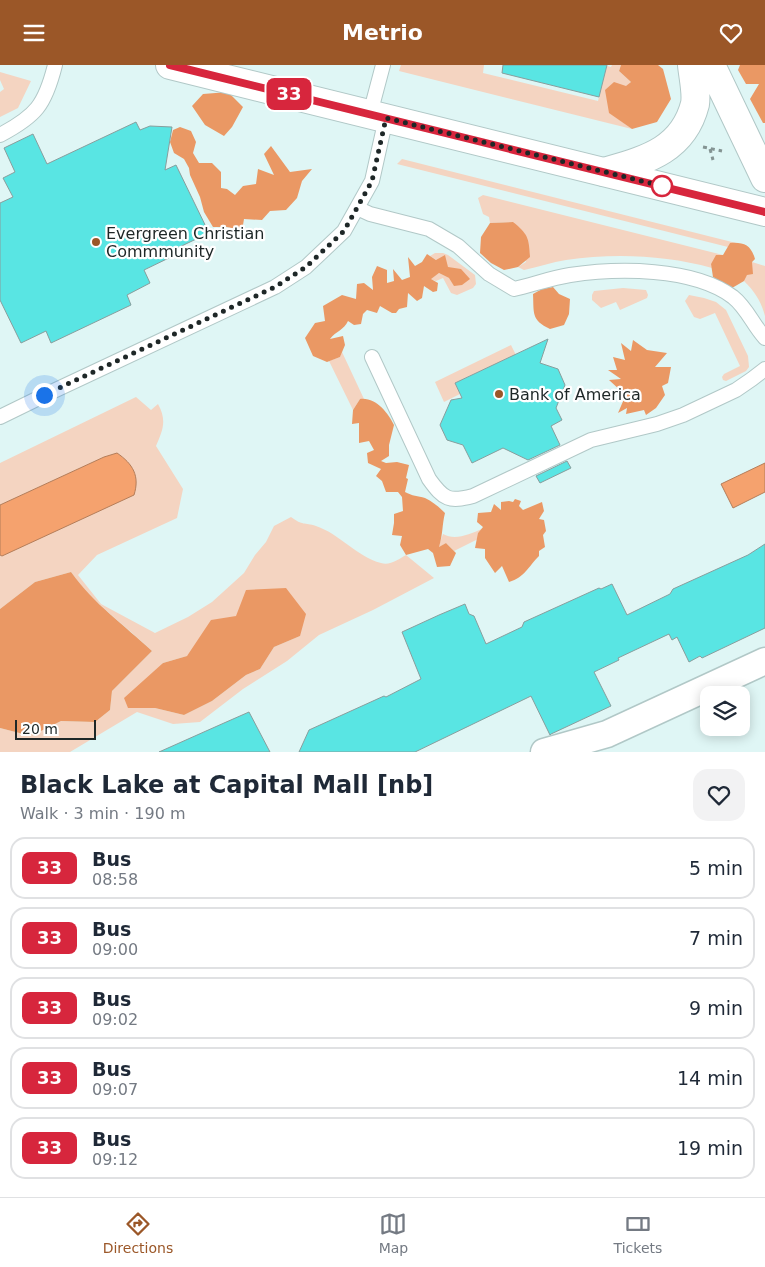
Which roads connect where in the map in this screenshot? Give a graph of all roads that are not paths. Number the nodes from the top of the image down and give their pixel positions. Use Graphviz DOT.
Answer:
graph roads {
  1 [pos="55,65"];
  2 [pos="170,65"];
  3 [pos="383,65"];
  4 [pos="692,65"];
  5 [pos="711,65"];
  6 [pos="199,68"];
  7 [pos="378,116"];
  8 [pos="0,135"];
  9 [pos="604,172"];
  10 [pos="765,178"];
  11 [pos="357,208"];
  12 [pos="765,212"];
  13 [pos="765,339"];
  14 [pos="372,357"];
  15 [pos="765,369"];
  16 [pos="0,417"];
  17 [pos="765,661"];
  18 [pos="544,752"];
  1 -- 8 [label="lane"];
  2 -- 6 [label="main road"];
  3 -- 7 [label="lane"];
  4 -- 9 [label="main road"];
  5 -- 10 [label="main road"];
  6 -- 7 [label="main road"];
  7 -- 9 [label="main road"];
  7 -- 11 [label="lane"];
  9 -- 12 [label="main road"];
  11 -- 13 [label="lane"];
  11 -- 16 [label="lane"];
  14 -- 15 [label="lane"];
  17 -- 18 [label="street"];
}
